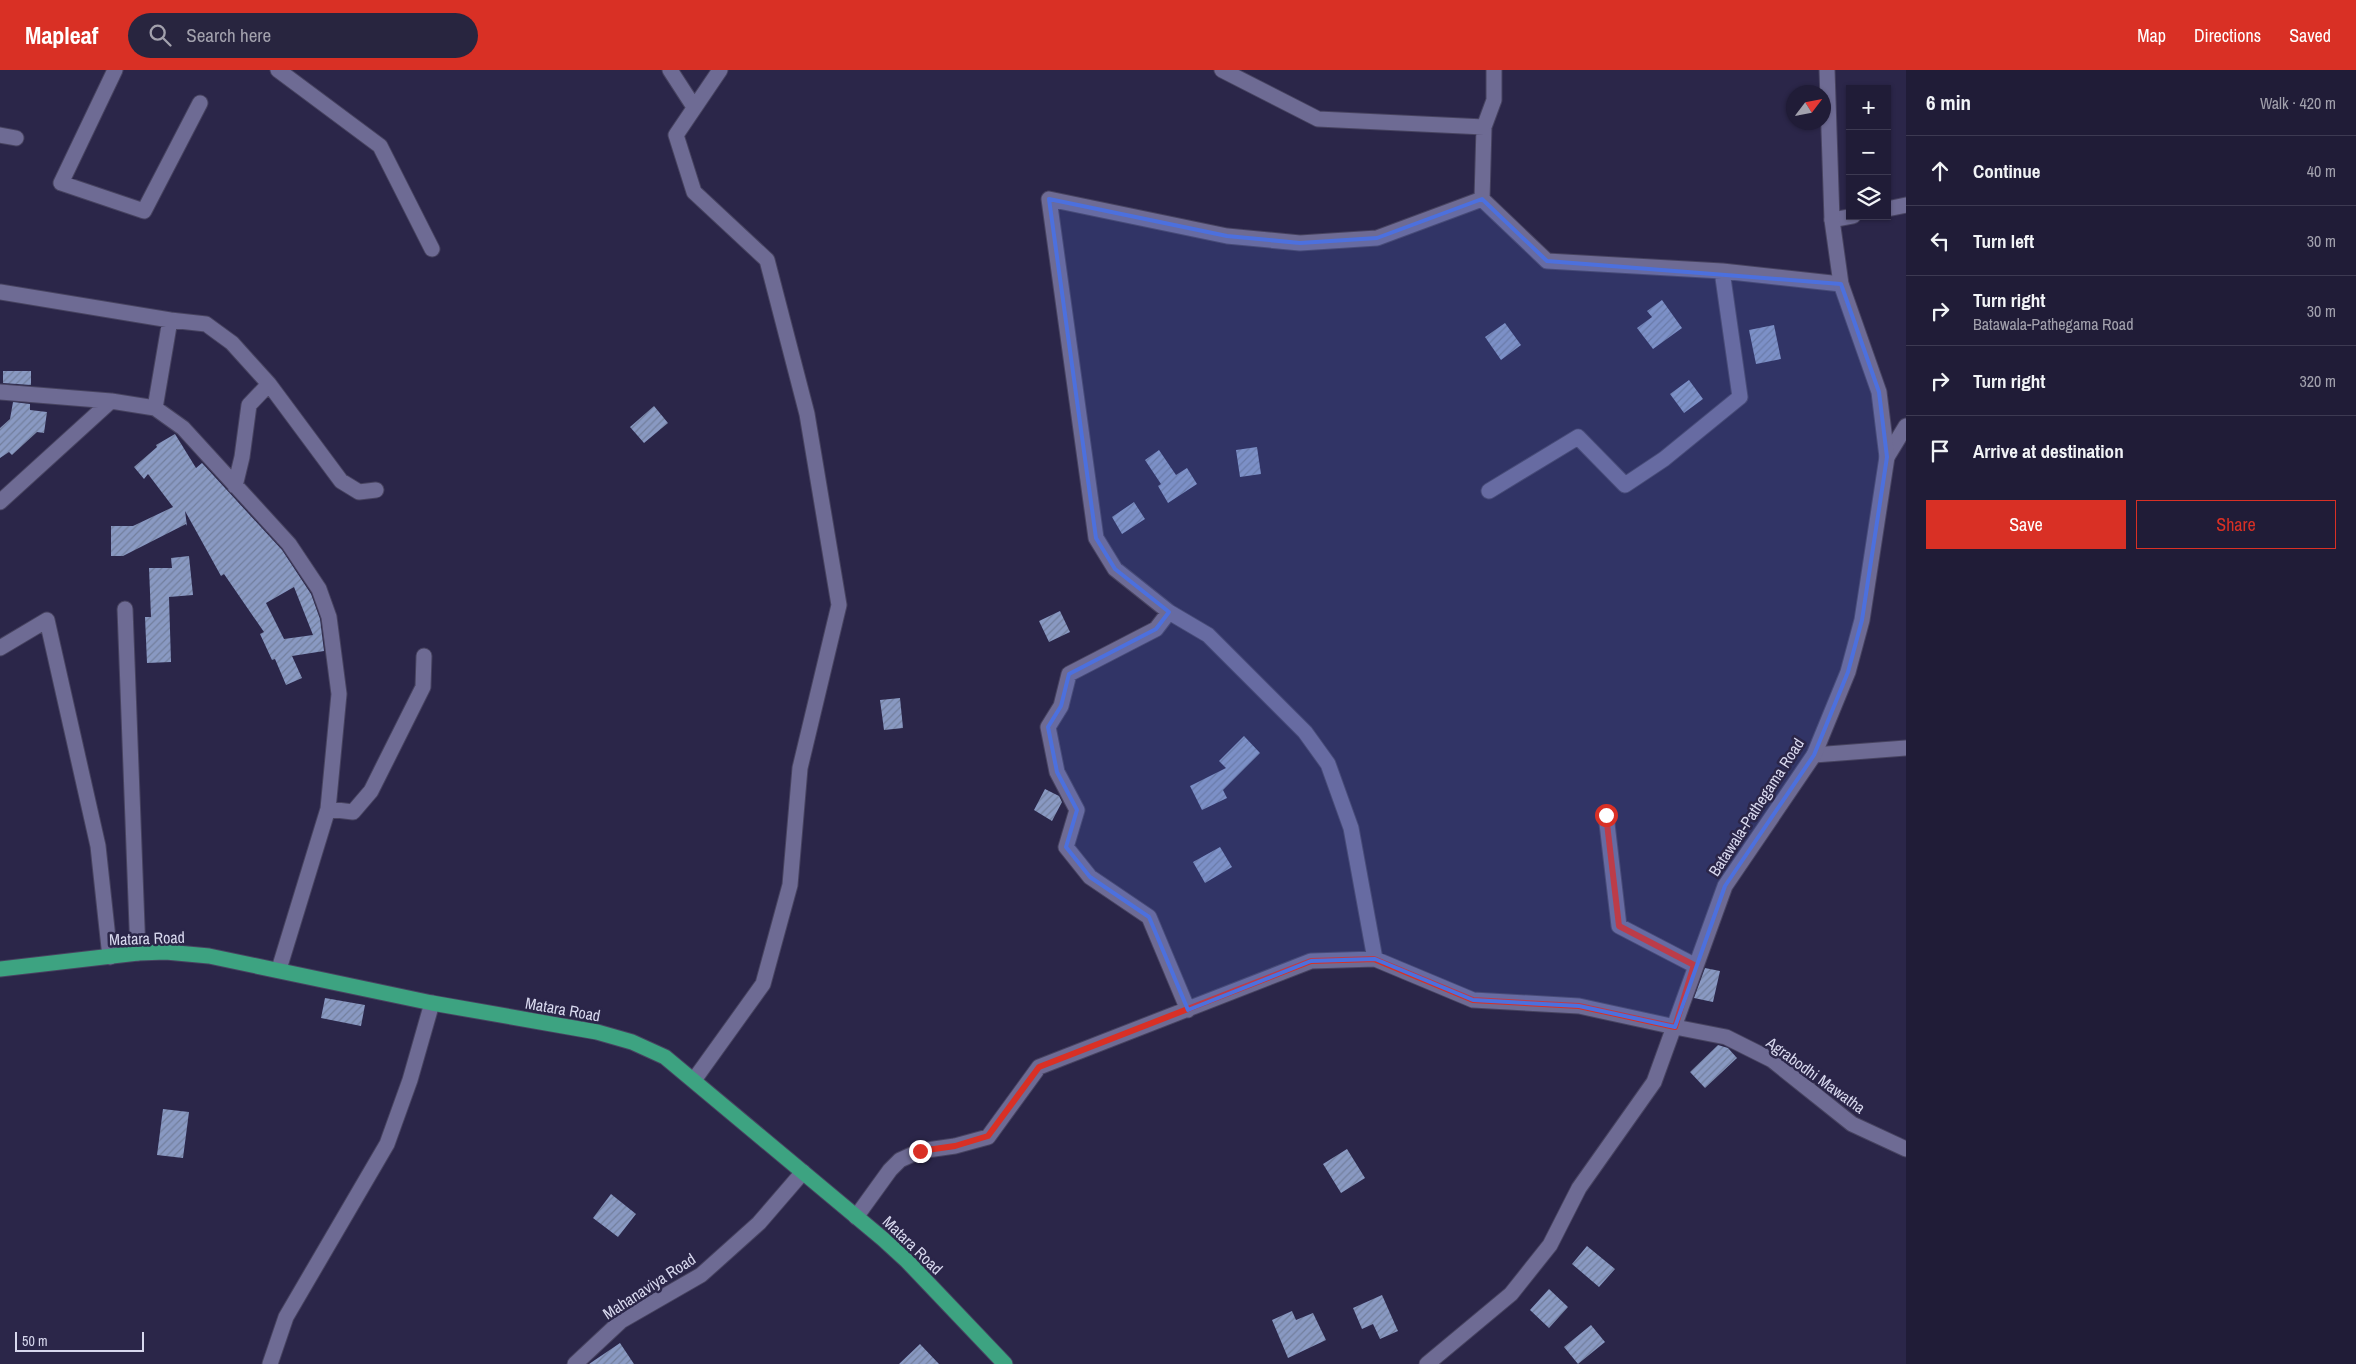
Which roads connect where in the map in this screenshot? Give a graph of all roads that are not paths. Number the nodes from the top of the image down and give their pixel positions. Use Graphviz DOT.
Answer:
graph roads {
  1 [pos="115,70"];
  2 [pos="278,70"];
  3 [pos="670,70"];
  4 [pos="720,70"];
  5 [pos="1222,70"];
  6 [pos="1494,70"];
  7 [pos="1827,70"];
  8 [pos="200,103"];
  9 [pos="694,107"];
  10 [pos="1484,127"];
  11 [pos="0,135"];
  12 [pos="16,138"];
  13 [pos="1482,198"];
  14 [pos="1906,206"];
  15 [pos="1891,208"];
  16 [pos="1846,217"];
  17 [pos="1832,220"];
  18 [pos="432,249"];
  19 [pos="1722,271"];
  20 [pos="1841,284"];
  21 [pos="0,292"];
  22 [pos="170,320"];
  23 [pos="269,384"];
  24 [pos="0,392"];
  25 [pos="111,401"];
  26 [pos="156,408"];
  27 [pos="1906,426"];
  28 [pos="1887,457"];
  29 [pos="235,486"];
  30 [pos="376,490"];
  31 [pos="1488,490"];
  32 [pos="0,502"];
  33 [pos="125,609"];
  34 [pos="1169,612"];
  35 [pos="0,648"];
  36 [pos="424,656"];
  37 [pos="1906,748"];
  38 [pos="1814,755"];
  39 [pos="328,809"];
  40 [pos="1606,815"];
  41 [pos="138,953"];
  42 [pos="110,957"];
  43 [pos="1374,959"];
  44 [pos="1694,965"];
  45 [pos="0,969"];
  46 [pos="279,969"];
  47 [pos="432,1003"];
  48 [pos="1188,1010"];
  49 [pos="1675,1027"];
  50 [pos="694,1080"];
  51 [pos="1906,1149"];
  52 [pos="803,1172"];
  53 [pos="856,1216"];
  54 [pos="270,1364"];
  55 [pos="575,1364"];
  56 [pos="1005,1364"];
  57 [pos="1427,1364"];
  1 -- 8 [label="street"];
  2 -- 18 [label="street"];
  3 -- 9 [label="street"];
  4 -- 9 [label="street"];
  5 -- 10 [label="street"];
  6 -- 10 [label="street"];
  7 -- 17 [label="street, Batawala-Pathegama Road"];
  9 -- 50 [label="street"];
  10 -- 13 [label="street"];
  11 -- 12 [label="street"];
  13 -- 19 [label="street"];
  13 -- 34 [label="street"];
  14 -- 15 [label="street"];
  16 -- 17 [label="street"];
  17 -- 20 [label="street, Batawala-Pathegama Road"];
  19 -- 20 [label="street"];
  19 -- 31 [label="street"];
  20 -- 28 [label="street, Batawala-Pathegama Road"];
  21 -- 22 [label="street"];
  22 -- 23 [label="street"];
  22 -- 26 [label="street"];
  23 -- 29 [label="street"];
  23 -- 30 [label="street"];
  24 -- 25 [label="street"];
  25 -- 26 [label="street"];
  25 -- 32 [label="street"];
  26 -- 29 [label="street"];
  27 -- 28 [label="street"];
  28 -- 38 [label="street, Batawala-Pathegama Road"];
  29 -- 39 [label="street"];
  33 -- 41 [label="street"];
  34 -- 43 [label="street"];
  34 -- 48 [label="street"];
  35 -- 42 [label="street"];
  36 -- 39 [label="street"];
  37 -- 38 [label="street"];
  38 -- 44 [label="street, Batawala-Pathegama Road"];
  39 -- 46 [label="street"];
  40 -- 44 [label="street"];
  41 -- 42 [label="highway, Matara Road"];
  41 -- 46 [label="highway, Matara Road"];
  42 -- 45 [label="highway, Matara Road"];
  43 -- 48 [label="street"];
  43 -- 49 [label="street, Agrabodhi Mawatha"];
  44 -- 49 [label="street, Batawala-Pathegama Road"];
  46 -- 47 [label="highway, Matara Road"];
  47 -- 50 [label="highway, Matara Road"];
  47 -- 54 [label="street"];
  48 -- 53 [label="street"];
  49 -- 51 [label="street, Agrabodhi Mawatha"];
  49 -- 57 [label="street, Batawala-Pathegama Road"];
  50 -- 52 [label="highway, Matara Road"];
  52 -- 53 [label="highway, Matara Road"];
  52 -- 55 [label="street, Mahanaviya Road"];
  53 -- 56 [label="highway, Matara Road"];
}
